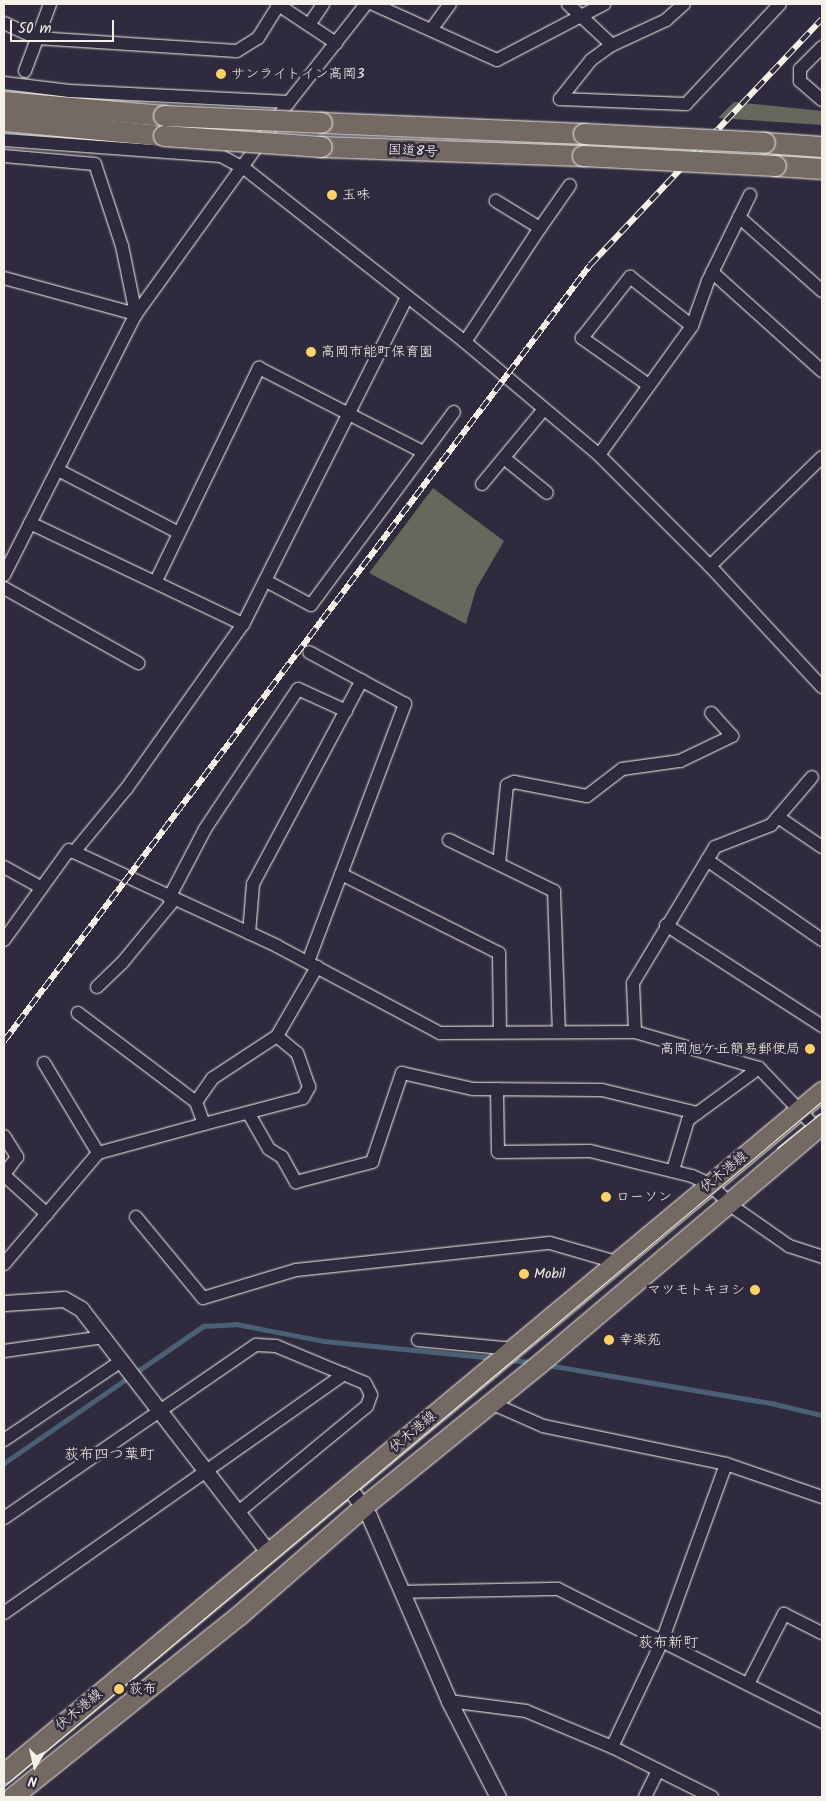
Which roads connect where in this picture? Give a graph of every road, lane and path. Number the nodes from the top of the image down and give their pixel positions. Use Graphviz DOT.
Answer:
graph roads {
  1 [pos="50,4"];
  2 [pos="278,4"];
  3 [pos="323,4"];
  4 [pos="366,4"];
  5 [pos="373,4"];
  6 [pos="450,4"];
  7 [pos="568,4"];
  8 [pos="604,4"];
  9 [pos="684,4"];
  10 [pos="780,4"];
  11 [pos="582,15"];
  12 [pos="4,23"];
  13 [pos="310,25"];
  14 [pos="431,30"];
  15 [pos="36,38"];
  16 [pos="336,43"];
  17 [pos="612,45"];
  18 [pos="822,47"];
  19 [pos="26,71"];
  20 [pos="4,82"];
  21 [pos="822,100"];
  22 [pos="4,102"];
  23 [pos="290,102"];
  24 [pos="4,121"];
  25 [pos="4,140"];
  26 [pos="822,147"];
  27 [pos="4,156"];
  28 [pos="244,168"];
  29 [pos="822,168"];
  30 [pos="570,185"];
  31 [pos="750,194"];
  32 [pos="496,201"];
  33 [pos="739,217"];
  34 [pos="540,228"];
  35 [pos="712,272"];
  36 [pos="5,281"];
  37 [pos="822,291"];
  38 [pos="406,296"];
  39 [pos="136,314"];
  40 [pos="692,326"];
  41 [pos="464,342"];
  42 [pos="822,371"];
  43 [pos="648,384"];
  44 [pos="544,409"];
  45 [pos="454,412"];
  46 [pos="349,414"];
  47 [pos="424,452"];
  48 [pos="599,455"];
  49 [pos="822,457"];
  50 [pos="504,458"];
  51 [pos="58,470"];
  52 [pos="482,484"];
  53 [pos="547,493"];
  54 [pos="30,523"];
  55 [pos="178,533"];
  56 [pos="710,566"];
  57 [pos="4,575"];
  58 [pos="156,580"];
  59 [pos="266,580"];
  60 [pos="4,588"];
  61 [pos="243,624"];
  62 [pos="309,652"];
  63 [pos="138,663"];
  64 [pos="362,680"];
  65 [pos="822,687"];
  66 [pos="346,711"];
  67 [pos="711,713"];
  68 [pos="812,777"];
  69 [pos="778,817"];
  70 [pos="449,840"];
  71 [pos="822,847"];
  72 [pos="69,850"];
  73 [pos="706,860"];
  74 [pos="499,864"];
  75 [pos="4,867"];
  76 [pos="341,874"];
  77 [pos="42,888"];
  78 [pos="171,899"];
  79 [pos="666,925"];
  80 [pos="248,933"];
  81 [pos="4,940"];
  82 [pos="822,940"];
  83 [pos="312,964"];
  84 [pos="96,987"];
  85 [pos="78,1013"];
  86 [pos="822,1026"];
  87 [pos="559,1031"];
  88 [pos="500,1032"];
  89 [pos="635,1032"];
  90 [pos="277,1036"];
  91 [pos="44,1063"];
  92 [pos="759,1068"];
  93 [pos="497,1089"];
  94 [pos="822,1091"];
  95 [pos="196,1102"];
  96 [pos="801,1110"];
  97 [pos="697,1113"];
  98 [pos="249,1114"];
  99 [pos="204,1124"];
  100 [pos="820,1126"];
  101 [pos="4,1136"];
  102 [pos="98,1153"];
  103 [pos="673,1170"];
  104 [pos="4,1174"];
  105 [pos="709,1184"];
  106 [pos="728,1201"];
  107 [pos="47,1214"];
  108 [pos="136,1217"];
  109 [pos="822,1257"];
  110 [pos="616,1262"];
  111 [pos="4,1264"];
  112 [pos="4,1303"];
  113 [pos="104,1337"];
  114 [pos="418,1340"];
  115 [pos="513,1349"];
  116 [pos="4,1351"];
  117 [pos="121,1360"];
  118 [pos="344,1374"];
  119 [pos="491,1403"];
  120 [pos="159,1411"];
  121 [pos="4,1440"];
  122 [pos="726,1464"];
  123 [pos="206,1472"];
  124 [pos="348,1486"];
  125 [pos="822,1497"];
  126 [pos="364,1506"];
  127 [pos="237,1513"];
  128 [pos="4,1518"];
  129 [pos="269,1553"];
  130 [pos="401,1592"];
  131 [pos="4,1613"];
  132 [pos="822,1633"];
  133 [pos="662,1641"];
  134 [pos="748,1684"];
  135 [pos="449,1701"];
  136 [pos="822,1722"];
  137 [pos="612,1747"];
  138 [pos="658,1770"];
  139 [pos="4,1772"];
  140 [pos="12,1797"];
  141 [pos="498,1797"];
  142 [pos="645,1797"];
  143 [pos="712,1797"];
  1 -- 15 [label="street"];
  2 -- 13 [label="street"];
  2 -- 15 [label="street"];
  3 -- 13 [label="street"];
  4 -- 16 [label="street"];
  5 -- 14 [label="street"];
  6 -- 14 [label="street"];
  7 -- 11 [label="street"];
  8 -- 11 [label="street"];
  9 -- 17 [label="street"];
  10 -- 17 [label="street"];
  11 -- 14 [label="street"];
  11 -- 17 [label="street"];
  12 -- 15 [label="street"];
  13 -- 16 [label="street"];
  15 -- 19 [label="street"];
  16 -- 23 [label="street"];
  18 -- 21 [label="street"];
  20 -- 23 [label="street"];
  22 -- 26 [label="highway, 国道8号, bridge"];
  23 -- 28 [label="street"];
  24 -- 29 [label="highway, 国道8号, bridge"];
  25 -- 28 [label="street"];
  27 -- 39 [label="street"];
  28 -- 38 [label="street"];
  28 -- 39 [label="street"];
  30 -- 34 [label="street"];
  31 -- 33 [label="street"];
  32 -- 34 [label="street"];
  33 -- 35 [label="street"];
  33 -- 37 [label="street"];
  34 -- 41 [label="street"];
  35 -- 40 [label="street"];
  35 -- 42 [label="street"];
  36 -- 39 [label="street"];
  38 -- 41 [label="street"];
  38 -- 46 [label="street"];
  39 -- 51 [label="street"];
  40 -- 43 [label="street"];
  40 -- 43 [label="street"];
  41 -- 44 [label="street"];
  43 -- 48 [label="street"];
  44 -- 48 [label="street"];
  44 -- 50 [label="street"];
  45 -- 47 [label="street"];
  46 -- 47 [label="street"];
  46 -- 55 [label="street"];
  46 -- 59 [label="street"];
  47 -- 59 [label="street"];
  48 -- 56 [label="street"];
  49 -- 56 [label="street"];
  50 -- 52 [label="street"];
  50 -- 53 [label="street"];
  51 -- 54 [label="street"];
  51 -- 55 [label="street"];
  54 -- 57 [label="street"];
  54 -- 58 [label="street"];
  55 -- 58 [label="street"];
  56 -- 65 [label="street"];
  58 -- 61 [label="street"];
  59 -- 61 [label="street"];
  60 -- 63 [label="street"];
  61 -- 78 [label="street"];
  62 -- 64 [label="street"];
  64 -- 66 [label="street"];
  64 -- 76 [label="street"];
  66 -- 78 [label="street"];
  66 -- 80 [label="street"];
  67 -- 74 [label="street"];
  68 -- 69 [label="street"];
  69 -- 71 [label="street"];
  69 -- 73 [label="street"];
  70 -- 74 [label="street"];
  72 -- 77 [label="street"];
  73 -- 79 [label="street"];
  73 -- 82 [label="street"];
  74 -- 87 [label="street"];
  75 -- 77 [label="street"];
  76 -- 83 [label="street"];
  76 -- 88 [label="street"];
  77 -- 81 [label="street"];
  78 -- 80 [label="street"];
  78 -- 84 [label="street"];
  79 -- 86 [label="street"];
  79 -- 89 [label="street"];
  80 -- 83 [label="street"];
  83 -- 88 [label="street"];
  83 -- 90 [label="street"];
  85 -- 95 [label="street"];
  87 -- 88 [label="street"];
  87 -- 89 [label="street"];
  89 -- 92 [label="street"];
  90 -- 95 [label="street"];
  90 -- 98 [label="street"];
  91 -- 102 [label="street"];
  92 -- 96 [label="street"];
  92 -- 97 [label="street"];
  93 -- 97 [label="street"];
  93 -- 98 [label="street"];
  93 -- 103 [label="street"];
  94 -- 96 [label="main road, 伏木港線"];
  95 -- 99 [label="street"];
  96 -- 100 [label="street"];
  96 -- 105 [label="main road, 伏木港線"];
  97 -- 103 [label="street"];
  98 -- 99 [label="street"];
  99 -- 102 [label="street"];
  100 -- 106 [label="main road, 伏木港線"];
  101 -- 104 [label="street"];
  102 -- 107 [label="street"];
  103 -- 105 [label="street"];
  104 -- 107 [label="street"];
  105 -- 106 [label="street"];
  105 -- 110 [label="main road, 伏木港線"];
  106 -- 109 [label="street"];
  106 -- 119 [label="main road, 伏木港線"];
  107 -- 111 [label="street"];
  108 -- 110 [label="street"];
  110 -- 115 [label="main road, 伏木港線"];
  112 -- 113 [label="street"];
  113 -- 116 [label="street"];
  113 -- 117 [label="street"];
  114 -- 115 [label="street"];
  115 -- 124 [label="main road, 伏木港線"];
  117 -- 120 [label="street"];
  117 -- 121 [label="street"];
  118 -- 120 [label="street"];
  118 -- 123 [label="street"];
  118 -- 127 [label="street"];
  119 -- 122 [label="street"];
  119 -- 126 [label="main road, 伏木港線"];
  120 -- 123 [label="street"];
  120 -- 128 [label="street"];
  122 -- 125 [label="street"];
  122 -- 133 [label="street"];
  123 -- 127 [label="street"];
  123 -- 131 [label="street"];
  124 -- 126 [label="street"];
  124 -- 129 [label="main road, 伏木港線"];
  126 -- 130 [label="street"];
  126 -- 140 [label="main road, 伏木港線"];
  127 -- 129 [label="street"];
  129 -- 139 [label="main road, 伏木港線"];
  130 -- 133 [label="street"];
  130 -- 135 [label="street"];
  132 -- 134 [label="street"];
  133 -- 134 [label="street"];
  133 -- 137 [label="street"];
  134 -- 136 [label="street"];
  135 -- 137 [label="street"];
  135 -- 141 [label="street"];
  137 -- 138 [label="street"];
  138 -- 142 [label="street"];
  138 -- 143 [label="street"];
}
